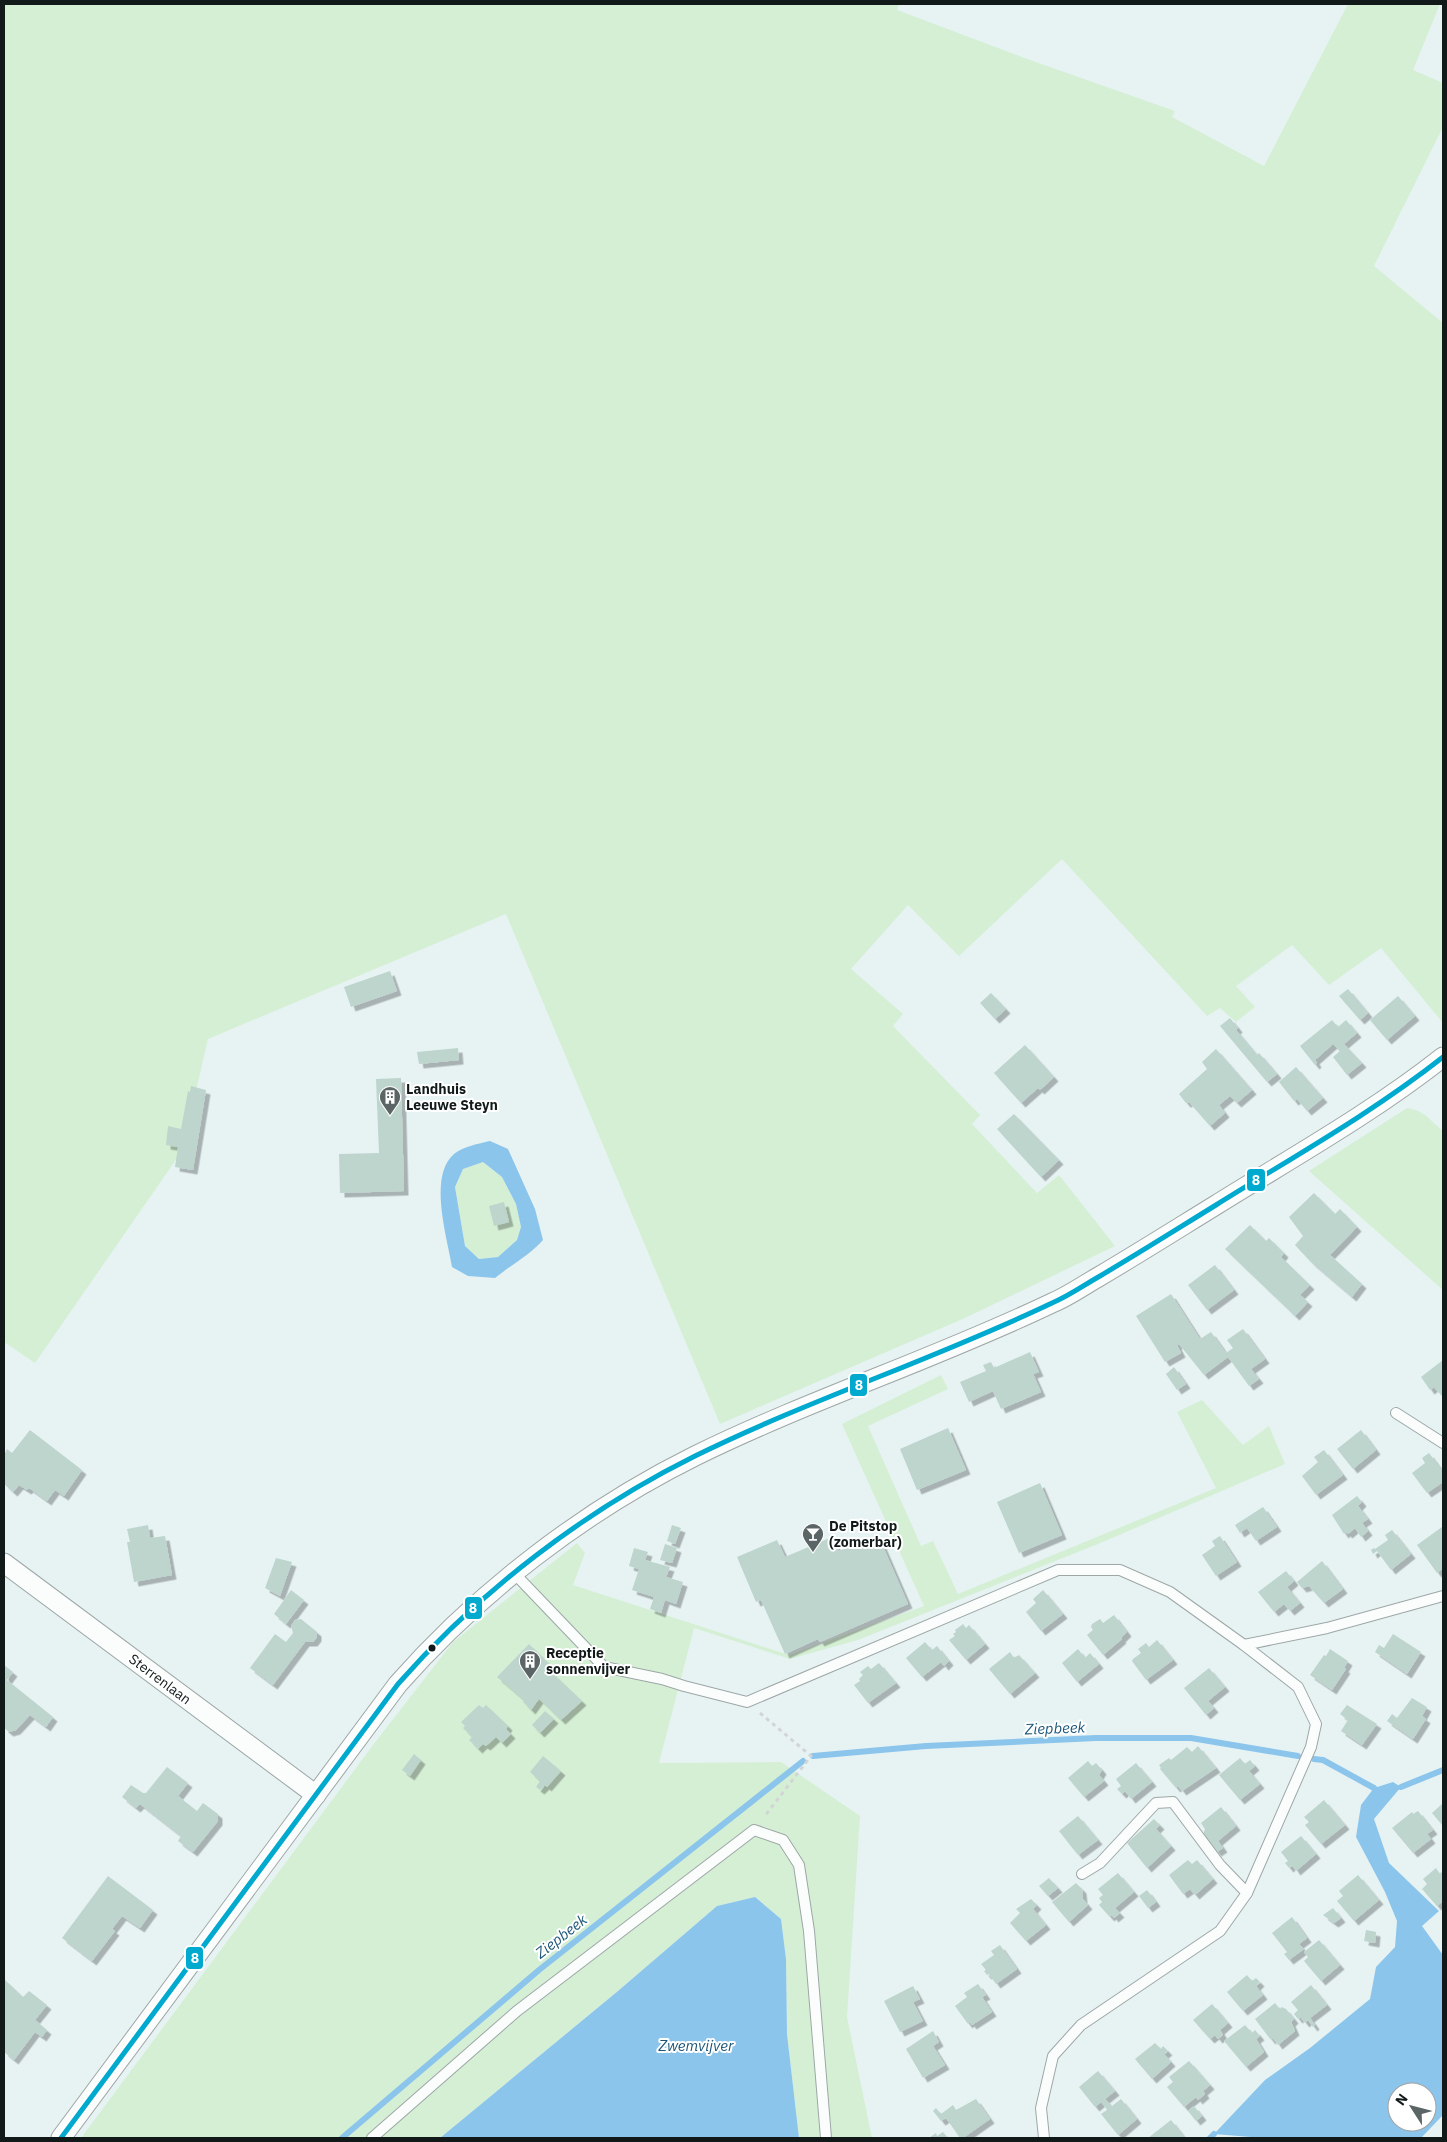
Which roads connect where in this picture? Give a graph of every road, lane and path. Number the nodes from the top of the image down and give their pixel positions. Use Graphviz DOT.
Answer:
graph roads {
  1 [pos="1443,1057"];
  2 [pos="1396,1413"];
  3 [pos="1443,1443"];
  4 [pos="4,1563"];
  5 [pos="514,1573"];
  6 [pos="1443,1596"];
  7 [pos="1244,1645"];
  8 [pos="747,1702"];
  9 [pos="316,1795"];
  10 [pos="754,1830"];
  11 [pos="1082,1874"];
  12 [pos="1247,1893"];
  13 [pos="61,2138"];
  14 [pos="372,2138"];
  15 [pos="826,2138"];
  16 [pos="1044,2138"];
  1 -- 5 [label="street"];
  2 -- 3 [label="lane"];
  4 -- 9 [label="street, Sterrenlaan"];
  5 -- 8 [label="lane"];
  5 -- 9 [label="street"];
  6 -- 7 [label="lane"];
  7 -- 8 [label="lane"];
  7 -- 12 [label="lane"];
  8 -- 10 [label="path"];
  9 -- 13 [label="street"];
  10 -- 14 [label="lane"];
  10 -- 15 [label="lane"];
  11 -- 12 [label="lane"];
  12 -- 16 [label="lane"];
}
